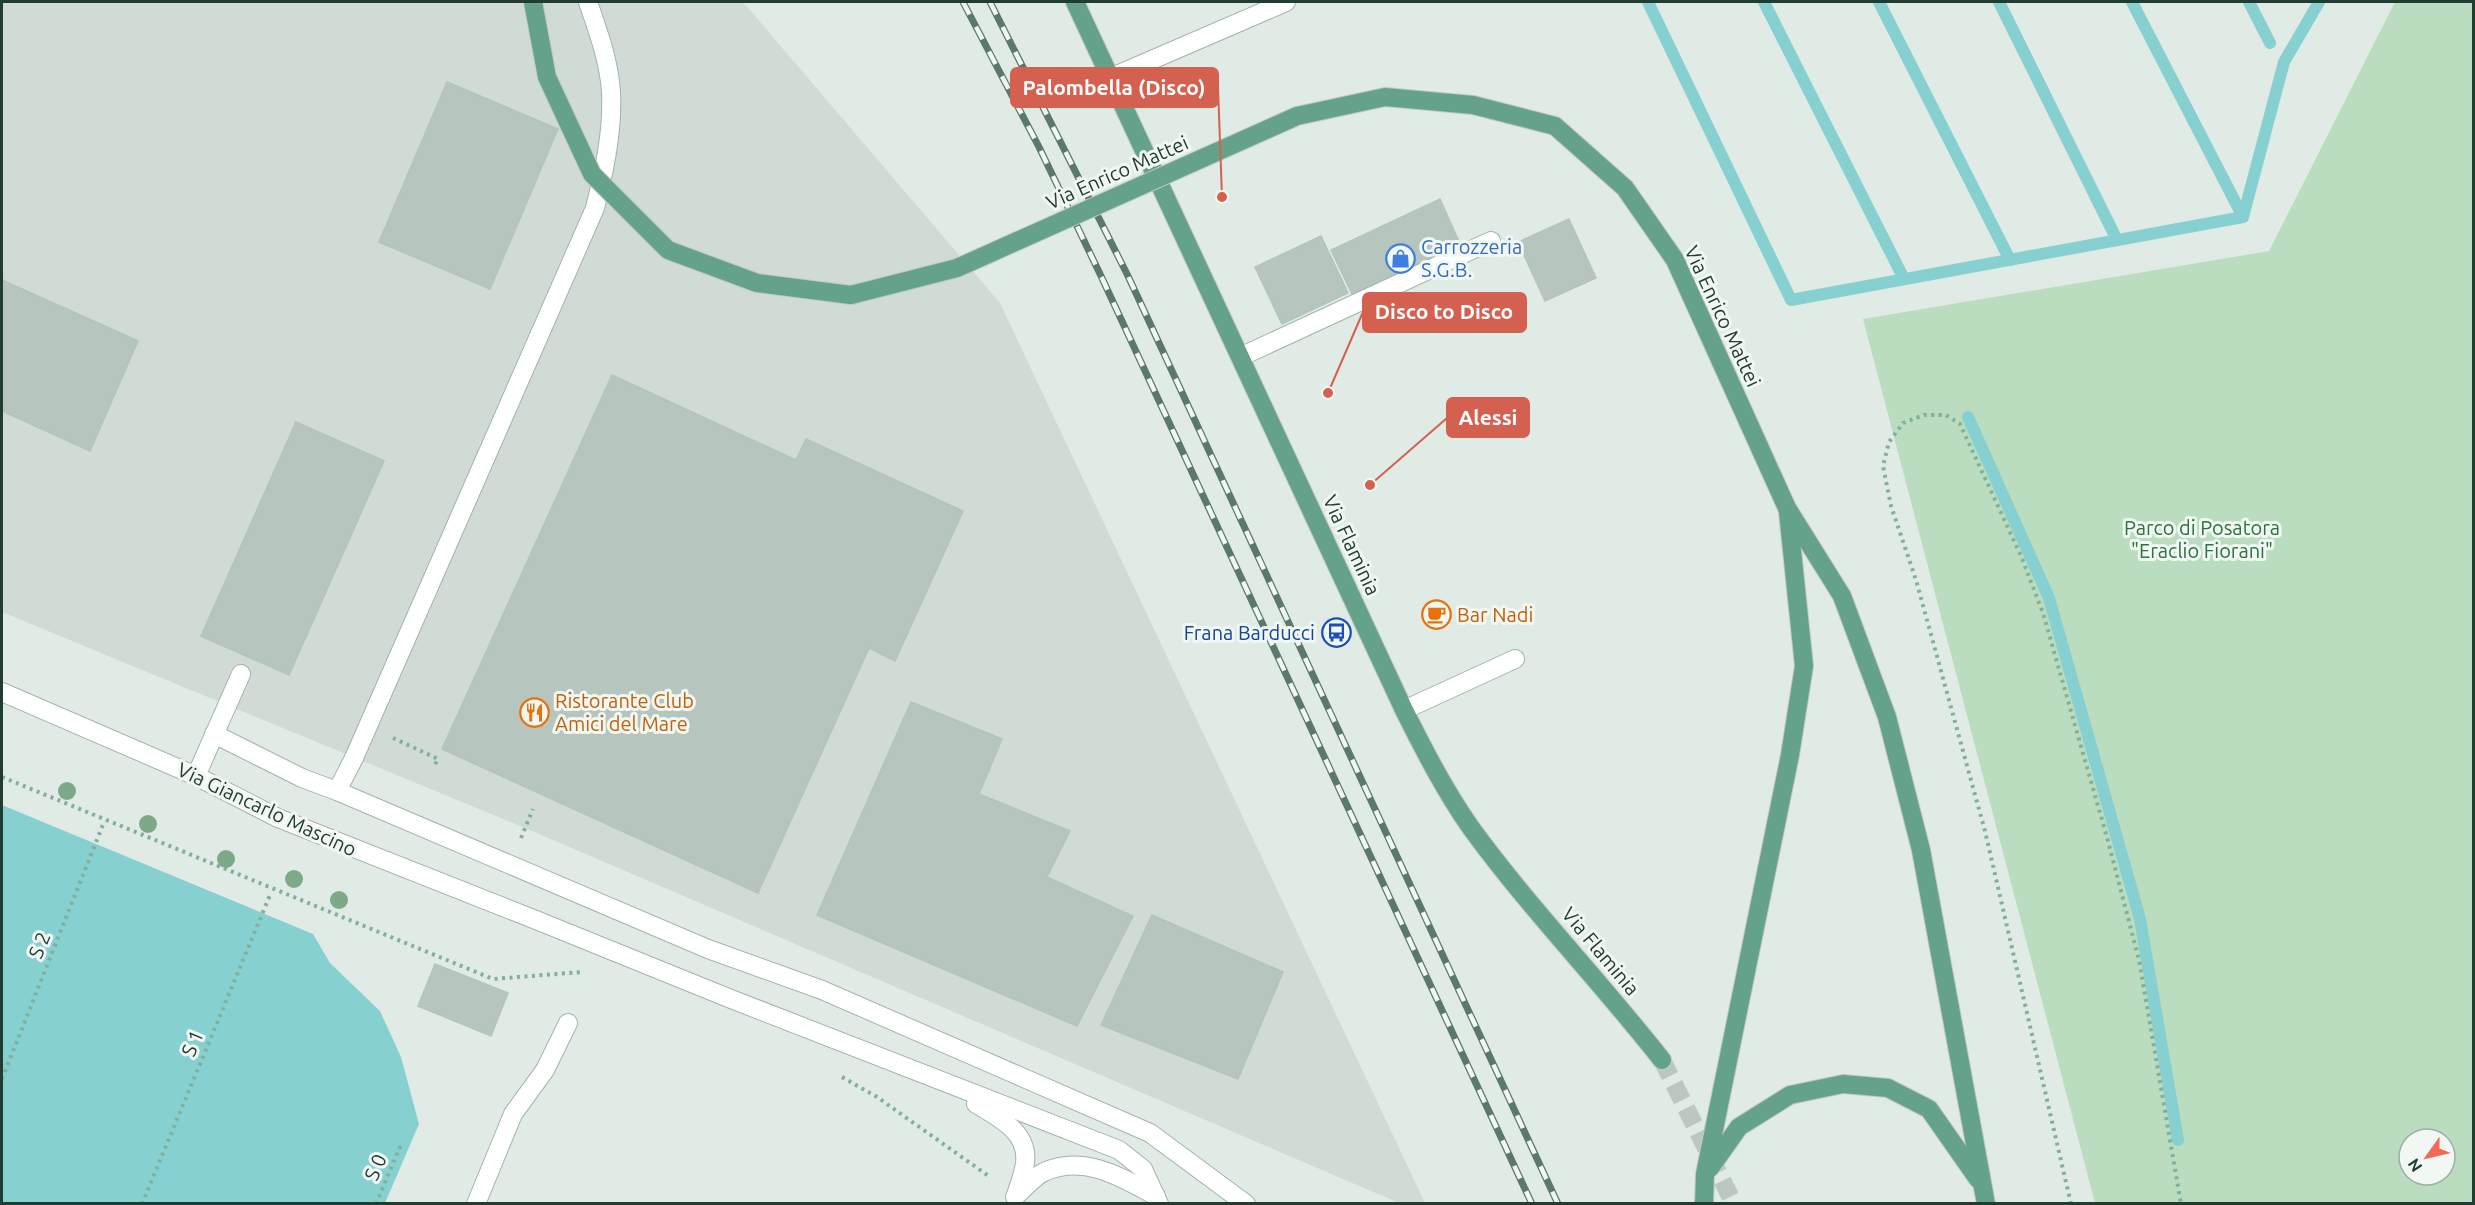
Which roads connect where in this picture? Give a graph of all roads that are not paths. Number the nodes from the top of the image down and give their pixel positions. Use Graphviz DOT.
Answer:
graph roads {
  1 [pos="533,2"];
  2 [pos="588,2"];
  3 [pos="1075,2"];
  4 [pos="1286,2"];
  5 [pos="1110,78"];
  6 [pos="1491,241"];
  7 [pos="1240,357"];
  8 [pos="1787,507"];
  9 [pos="1515,659"];
  10 [pos="241,674"];
  11 [pos="2,692"];
  12 [pos="1404,710"];
  13 [pos="214,734"];
  14 [pos="196,776"];
  15 [pos="337,791"];
  16 [pos="568,1023"];
  17 [pos="1662,1060"];
  18 [pos="919,1072"];
  19 [pos="1705,1174"];
  20 [pos="1984,1195"];
  21 [pos="1012,1199"];
  22 [pos="1157,1200"];
  23 [pos="476,1203"];
  24 [pos="1246,1203"];
  25 [pos="1704,1203"];
  1 -- 8 [label="main road, Via Enrico Mattei, bridge"];
  2 -- 15 [label="street"];
  3 -- 5 [label="main road, Via Flaminia"];
  4 -- 5 [label="street"];
  5 -- 7 [label="main road, Via Flaminia"];
  6 -- 7 [label="street"];
  7 -- 12 [label="main road, Via Flaminia"];
  8 -- 19 [label="main road"];
  8 -- 20 [label="main road"];
  9 -- 12 [label="street"];
  10 -- 13 [label="street"];
  11 -- 14 [label="street, Via Giancarlo Mascino"];
  12 -- 17 [label="main road, Via Flaminia"];
  13 -- 14 [label="street"];
  13 -- 15 [label="street"];
  14 -- 18 [label="street, Via Giancarlo Mascino"];
  15 -- 24 [label="street"];
  16 -- 23 [label="street"];
  18 -- 21 [label="street"];
  18 -- 22 [label="street"];
  19 -- 20 [label="main road"];
  19 -- 25 [label="main road"];
  21 -- 22 [label="street"];
}
